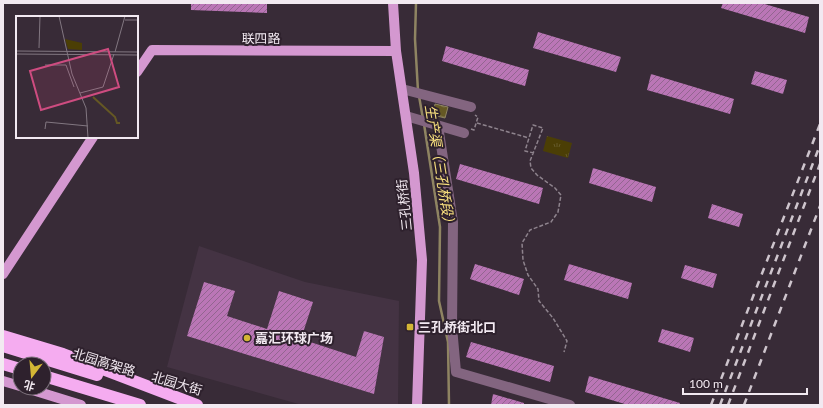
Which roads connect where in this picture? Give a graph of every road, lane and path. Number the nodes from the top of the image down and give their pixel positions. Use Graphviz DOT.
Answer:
graph roads {
  1 [pos="393,3"];
  2 [pos="396,51"];
  3 [pos="138,71"];
  4 [pos="402,89"];
  5 [pos="471,107"];
  6 [pos="406,116"];
  7 [pos="478,117"];
  8 [pos="476,123"];
  9 [pos="434,124"];
  10 [pos="474,130"];
  11 [pos="464,133"];
  12 [pos="92,138"];
  13 [pos="529,138"];
  14 [pos="534,153"];
  15 [pos="3,274"];
  16 [pos="3,336"];
  17 [pos="3,345"];
  18 [pos="564,352"];
  19 [pos="52,378"];
  20 [pos="52,396"];
  21 [pos="82,405"];
  22 [pos="140,405"];
  23 [pos="197,405"];
  24 [pos="206,405"];
  25 [pos="418,405"];
  26 [pos="570,405"];
  1 -- 2 [label="main road, 三孔桥街"];
  2 -- 3 [label="main road, 联四路"];
  2 -- 4 [label="main road, 三孔桥街"];
  4 -- 5 [label="street"];
  4 -- 6 [label="main road, 三孔桥街"];
  6 -- 9 [label="street"];
  6 -- 25 [label="main road, 三孔桥街"];
  7 -- 8 [label="path"];
  8 -- 10 [label="path"];
  8 -- 13 [label="path"];
  9 -- 11 [label="street"];
  9 -- 26 [label="street"];
  12 -- 15 [label="main road"];
  13 -- 14 [label="path"];
  13 -- 14 [label="path"];
  14 -- 18 [label="path"];
  16 -- 23 [label="highway, bridge"];
  17 -- 23 [label="highway, 北园高架路, bridge"];
  17 -- 24 [label="main road, 北园大街"];
  19 -- 22 [label="highway"];
  20 -- 21 [label="main road"];
}
